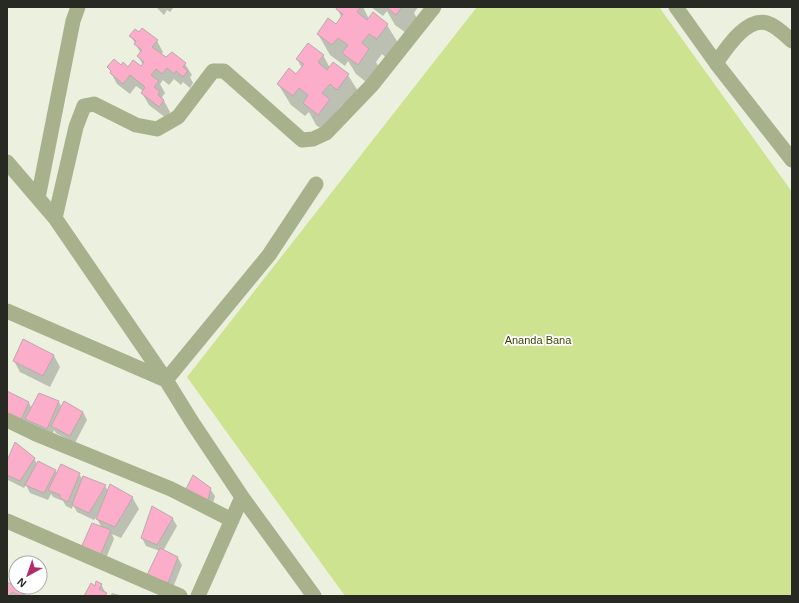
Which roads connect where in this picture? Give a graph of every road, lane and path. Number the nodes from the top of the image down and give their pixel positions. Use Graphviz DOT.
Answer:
graph roads {
  1 [pos="78,7"];
  2 [pos="434,7"];
  3 [pos="676,7"];
  4 [pos="792,41"];
  5 [pos="716,63"];
  6 [pos="792,160"];
  7 [pos="7,162"];
  8 [pos="316,184"];
  9 [pos="38,198"];
  10 [pos="55,218"];
  11 [pos="7,312"];
  12 [pos="166,380"];
  13 [pos="7,420"];
  14 [pos="242,497"];
  15 [pos="232,520"];
  16 [pos="7,521"];
  17 [pos="310,594"];
  18 [pos="180,596"];
  19 [pos="198,596"];
  1 -- 9 [label="street"];
  2 -- 10 [label="street"];
  3 -- 5 [label="street"];
  4 -- 5 [label="street"];
  5 -- 6 [label="street"];
  7 -- 9 [label="street"];
  8 -- 12 [label="street"];
  9 -- 10 [label="street"];
  10 -- 12 [label="street"];
  11 -- 12 [label="street"];
  12 -- 14 [label="street"];
  13 -- 15 [label="street"];
  14 -- 15 [label="street"];
  14 -- 17 [label="street"];
  15 -- 19 [label="street"];
  16 -- 18 [label="street"];
}
